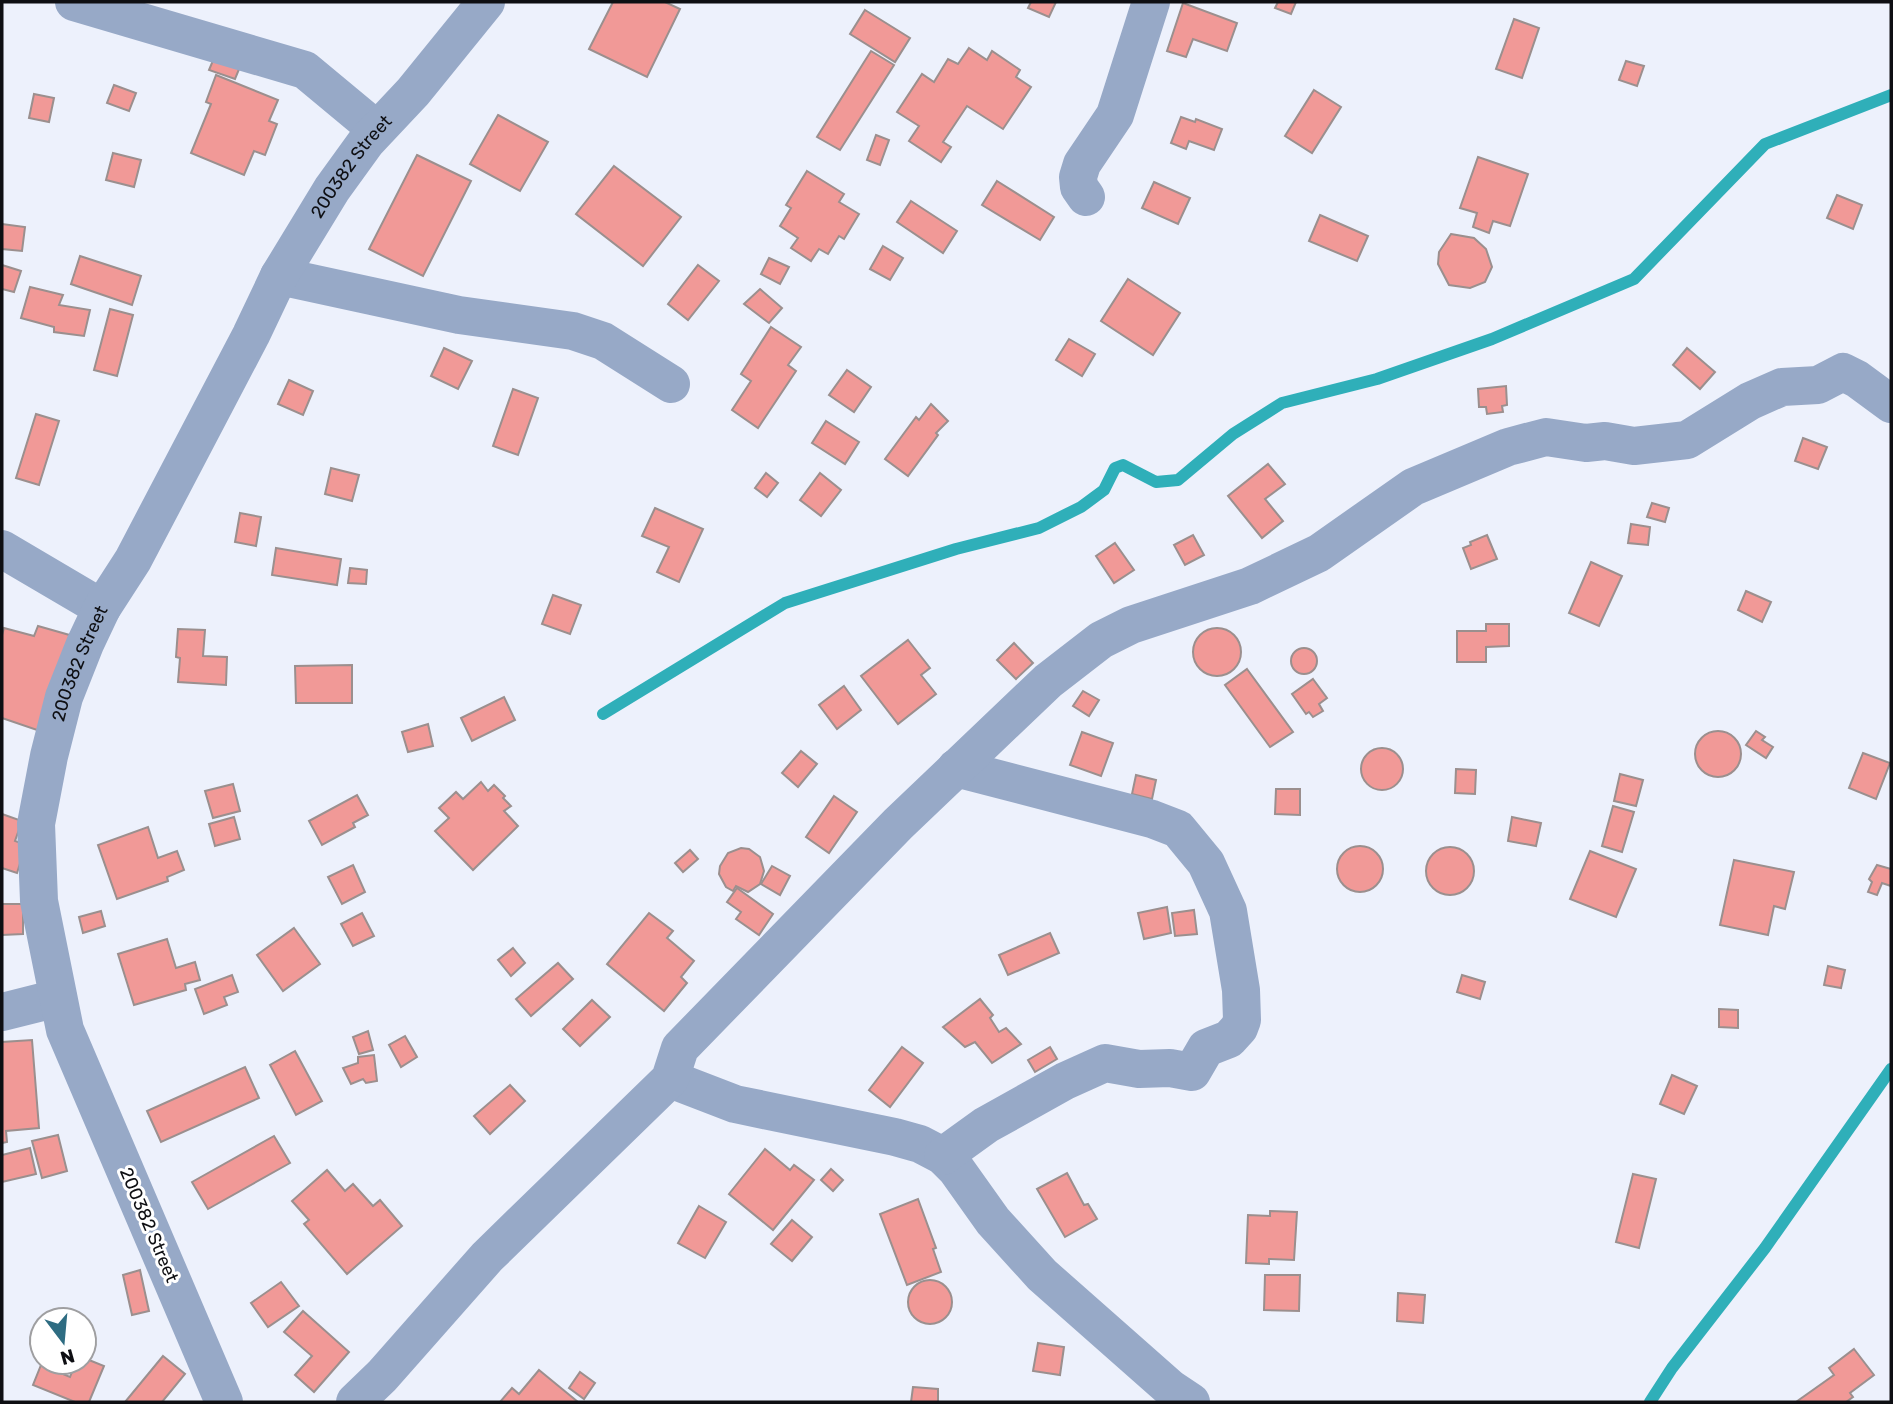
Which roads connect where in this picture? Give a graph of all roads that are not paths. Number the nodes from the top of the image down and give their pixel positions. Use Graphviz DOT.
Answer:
graph roads {
  1 [pos="74,2"];
  2 [pos="486,2"];
  3 [pos="1151,2"];
  4 [pos="376,129"];
  5 [pos="1086,197"];
  6 [pos="279,276"];
  7 [pos="671,384"];
  8 [pos="1891,404"];
  9 [pos="2,550"];
  10 [pos="102,608"];
  11 [pos="956,768"];
  12 [pos="58,998"];
  13 [pos="2,1012"];
  14 [pos="670,1079"];
  15 [pos="943,1156"];
  16 [pos="224,1402"];
  17 [pos="355,1402"];
  18 [pos="1191,1402"];
  1 -- 4 [label="street"];
  2 -- 4 [label="street, 200382 Street"];
  3 -- 5 [label="street"];
  4 -- 6 [label="street, 200382 Street"];
  6 -- 7 [label="street"];
  6 -- 10 [label="street, 200382 Street"];
  8 -- 11 [label="street"];
  9 -- 10 [label="street"];
  10 -- 12 [label="street, 200382 Street"];
  11 -- 14 [label="street"];
  11 -- 15 [label="street"];
  12 -- 13 [label="street"];
  12 -- 16 [label="street, 200382 Street"];
  14 -- 15 [label="street"];
  14 -- 17 [label="street"];
  15 -- 18 [label="street"];
}
